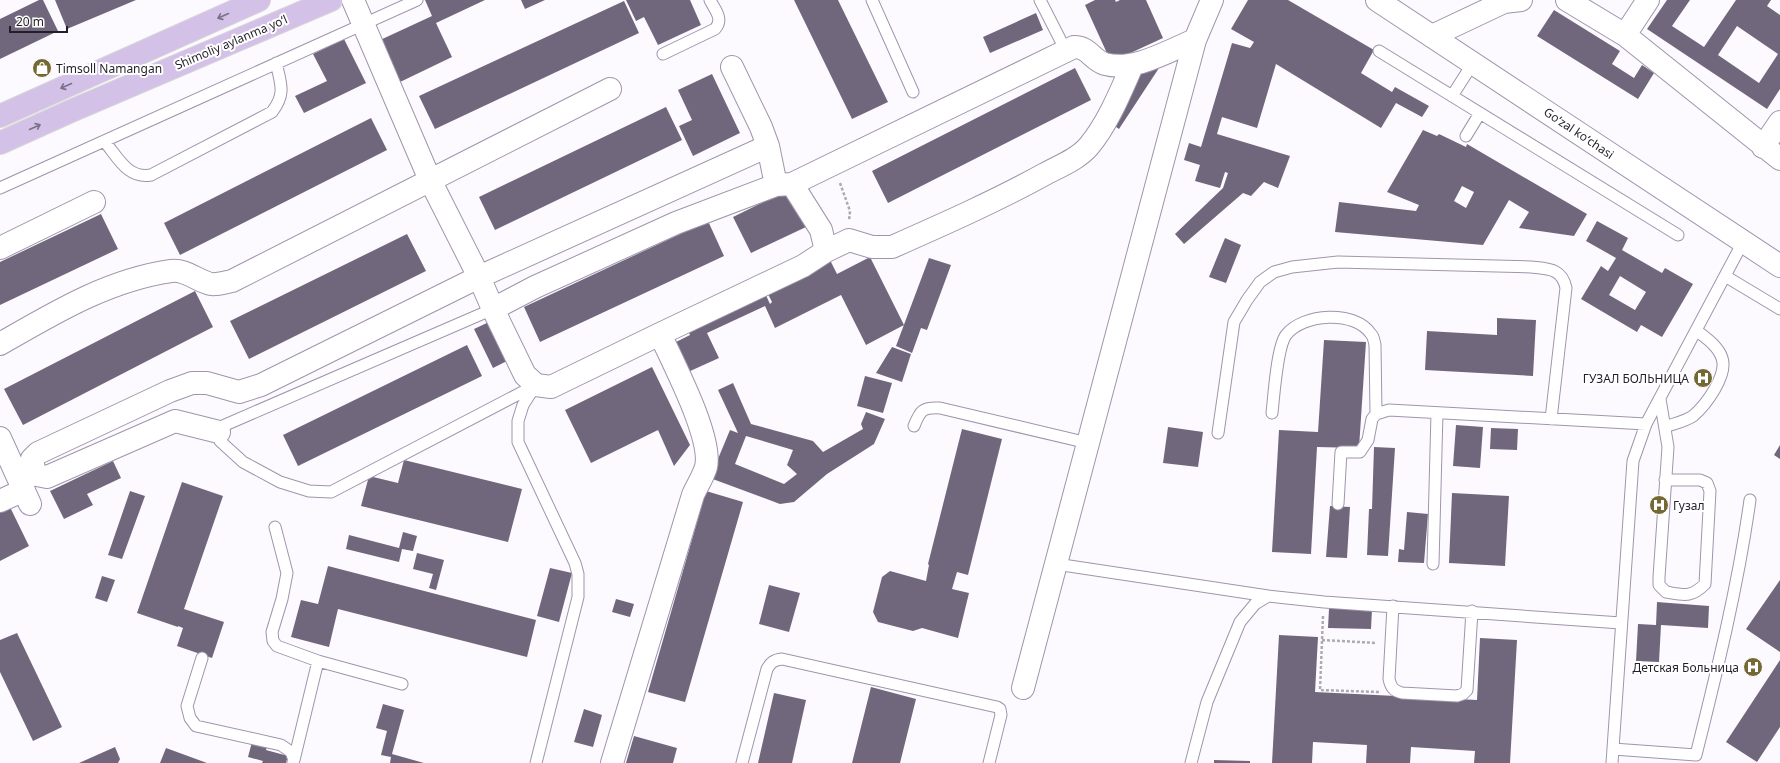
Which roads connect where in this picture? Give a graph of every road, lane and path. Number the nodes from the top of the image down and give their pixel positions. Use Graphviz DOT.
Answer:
graph roads {
  1 [pos="259,0"];
  2 [pos="331,0"];
  3 [pos="352,0"];
  4 [pos="417,0"];
  5 [pos="710,0"];
  6 [pos="872,0"];
  7 [pos="1040,0"];
  8 [pos="1212,0"];
  9 [pos="1377,0"];
  10 [pos="1521,0"];
  11 [pos="1567,0"];
  12 [pos="1648,0"];
  13 [pos="363,24"];
  14 [pos="1625,35"];
  15 [pos="1432,36"];
  16 [pos="1195,40"];
  17 [pos="1066,51"];
  18 [pos="1379,51"];
  19 [pos="663,54"];
  20 [pos="276,63"];
  21 [pos="1473,63"];
  22 [pos="1132,66"];
  23 [pos="732,67"];
  24 [pos="610,89"];
  25 [pos="913,92"];
  26 [pos="1452,96"];
  27 [pos="1480,113"];
  28 [pos="0,116"];
  29 [pos="1780,122"];
  30 [pos="1466,136"];
  31 [pos="104,141"];
  32 [pos="0,143"];
  33 [pos="768,146"];
  34 [pos="1772,153"];
  35 [pos="832,165"];
  36 [pos="430,180"];
  37 [pos="784,184"];
  38 [pos="0,188"];
  39 [pos="94,202"];
  40 [pos="1678,235"];
  41 [pos="849,240"];
  42 [pos="1743,242"];
  43 [pos="0,248"];
  44 [pos="826,251"];
  45 [pos="1780,266"];
  46 [pos="1725,276"];
  47 [pos="479,277"];
  48 [pos="493,309"];
  49 [pos="1780,309"];
  50 [pos="1697,331"];
  51 [pos="660,334"];
  52 [pos="0,344"];
  53 [pos="536,385"];
  54 [pos="1660,399"];
  55 [pos="1272,413"];
  56 [pos="1438,413"];
  57 [pos="1376,414"];
  58 [pos="1551,419"];
  59 [pos="1646,424"];
  60 [pos="914,426"];
  61 [pos="1665,427"];
  62 [pos="219,432"];
  63 [pos="1218,433"];
  64 [pos="0,438"];
  65 [pos="1088,444"];
  66 [pos="6,470"];
  67 [pos="1665,480"];
  68 [pos="1750,500"];
  69 [pos="0,501"];
  70 [pos="1338,504"];
  71 [pos="274,527"];
  72 [pos="1056,564"];
  73 [pos="1433,564"];
  74 [pos="1268,596"];
  75 [pos="1324,602"];
  76 [pos="1393,606"];
  77 [pos="1472,611"];
  78 [pos="1622,623"];
  79 [pos="1322,640"];
  80 [pos="1391,643"];
  81 [pos="202,658"];
  82 [pos="318,662"];
  83 [pos="402,684"];
  84 [pos="1391,686"];
  85 [pos="1023,688"];
  86 [pos="1613,750"];
  87 [pos="1695,759"];
  88 [pos="294,761"];
  89 [pos="536,763"];
  90 [pos="612,763"];
  91 [pos="742,763"];
  92 [pos="989,763"];
  93 [pos="1191,763"];
  94 [pos="1612,763"];
  1 -- 28 [label="main road, one-way"];
  32 -- 2 [label="main road, Shimoliy aylanma yoʻl, one-way"];
  3 -- 13 [label="street"];
  4 -- 13 [label="lane"];
  5 -- 19 [label="lane"];
  6 -- 25 [label="lane"];
  7 -- 17 [label="lane"];
  8 -- 16 [label="street"];
  9 -- 15 [label="street, Goʻzal koʻchasi"];
  10 -- 15 [label="street"];
  11 -- 14 [label="street"];
  12 -- 14 [label="street"];
  13 -- 20 [label="lane"];
  13 -- 36 [label="street"];
  14 -- 34 [label="street"];
  15 -- 21 [label="street, Goʻzal koʻchasi"];
  16 -- 22 [label="street"];
  16 -- 65 [label="street"];
  17 -- 22 [label="street"];
  17 -- 35 [label="street"];
  18 -- 26 [label="lane"];
  20 -- 31 [label="lane"];
  20 -- 31 [label="lane"];
  21 -- 26 [label="lane"];
  21 -- 42 [label="street, Goʻzal koʻchasi"];
  22 -- 41 [label="street"];
  23 -- 33 [label="street"];
  24 -- 36 [label="street"];
  26 -- 27 [label="lane"];
  27 -- 30 [label="lane"];
  27 -- 40 [label="lane"];
  29 -- 34 [label="street"];
  31 -- 38 [label="lane"];
  33 -- 37 [label="street"];
  33 -- 47 [label="street"];
  35 -- 37 [label="street"];
  35 -- 41 [label="path"];
  36 -- 47 [label="street"];
  36 -- 52 [label="street"];
  37 -- 44 [label="street"];
  37 -- 48 [label="street"];
  39 -- 43 [label="street"];
  41 -- 44 [label="street"];
  42 -- 45 [label="street, Goʻzal koʻchasi"];
  42 -- 46 [label="lane"];
  44 -- 51 [label="street"];
  46 -- 49 [label="lane"];
  46 -- 50 [label="lane"];
  47 -- 48 [label="street"];
  47 -- 62 [label="street"];
  48 -- 53 [label="street"];
  48 -- 62 [label="lane"];
  50 -- 54 [label="lane"];
  50 -- 61 [label="lane"];
  51 -- 53 [label="street"];
  51 -- 90 [label="street"];
  53 -- 62 [label="lane"];
  53 -- 89 [label="lane"];
  54 -- 59 [label="lane"];
  54 -- 61 [label="lane"];
  55 -- 57 [label="lane"];
  56 -- 57 [label="lane"];
  56 -- 58 [label="lane"];
  56 -- 73 [label="lane"];
  57 -- 70 [label="lane"];
  58 -- 59 [label="lane"];
  58 -- 63 [label="lane"];
  59 -- 78 [label="lane"];
  60 -- 65 [label="lane"];
  61 -- 67 [label="lane"];
  64 -- 66 [label="street"];
  65 -- 72 [label="street"];
  66 -- 69 [label="street"];
  67 -- 67 [label="lane"];
  68 -- 87 [label="lane"];
  71 -- 82 [label="lane"];
  72 -- 74 [label="lane"];
  72 -- 85 [label="street"];
  74 -- 75 [label="lane"];
  74 -- 93 [label="lane"];
  75 -- 76 [label="lane"];
  75 -- 79 [label="path"];
  76 -- 77 [label="lane"];
  76 -- 80 [label="lane"];
  77 -- 78 [label="lane"];
  77 -- 84 [label="lane"];
  78 -- 86 [label="lane"];
  79 -- 80 [label="path"];
  79 -- 84 [label="path"];
  80 -- 84 [label="lane"];
  81 -- 88 [label="lane"];
  82 -- 83 [label="lane"];
  82 -- 88 [label="lane"];
  86 -- 87 [label="lane"];
  86 -- 94 [label="lane"];
  91 -- 92 [label="lane"];
}
